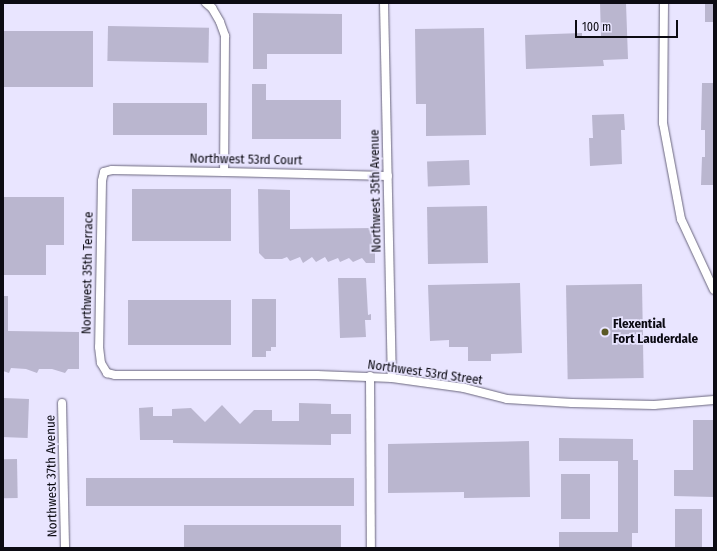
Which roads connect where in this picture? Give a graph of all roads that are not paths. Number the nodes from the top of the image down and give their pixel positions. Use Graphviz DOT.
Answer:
graph roads {
  1 [pos="206,3"];
  2 [pos="384,3"];
  3 [pos="664,3"];
  4 [pos="104,172"];
  5 [pos="224,172"];
  6 [pos="388,176"];
  7 [pos="714,290"];
  8 [pos="107,373"];
  9 [pos="370,376"];
  10 [pos="392,378"];
  11 [pos="714,400"];
  12 [pos="62,403"];
  13 [pos="65,548"];
  14 [pos="371,548"];
  1 -- 5 [label="street"];
  2 -- 6 [label="street, Northwest 35th Avenue"];
  3 -- 7 [label="street"];
  4 -- 5 [label="street, Northwest 53rd Court"];
  4 -- 8 [label="street, Northwest 35th Terrace"];
  5 -- 6 [label="street, Northwest 53rd Court"];
  6 -- 10 [label="street, Northwest 35th Avenue"];
  8 -- 9 [label="street, Northwest 53rd Street"];
  9 -- 10 [label="street, Northwest 53rd Street"];
  9 -- 14 [label="street"];
  10 -- 11 [label="street, Northwest 53rd Street"];
  12 -- 13 [label="street, Northwest 37th Avenue"];
}
